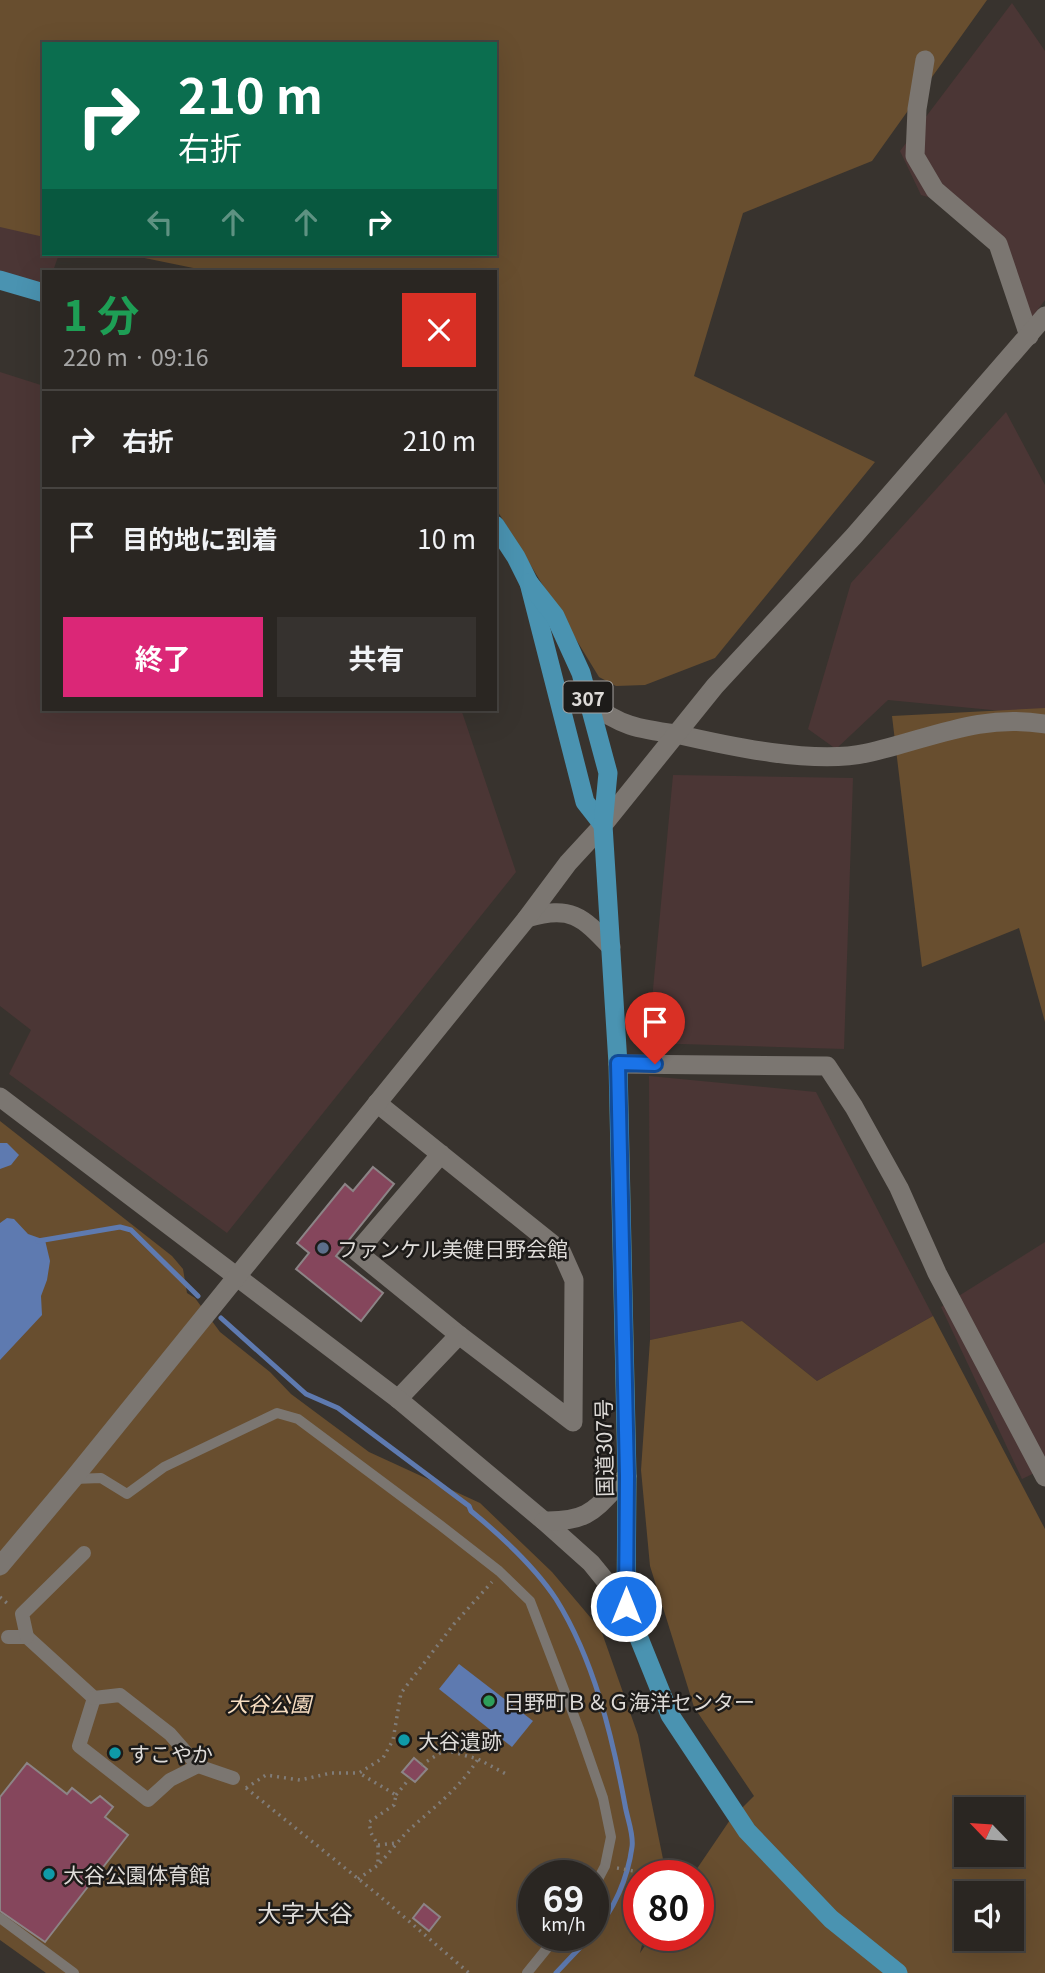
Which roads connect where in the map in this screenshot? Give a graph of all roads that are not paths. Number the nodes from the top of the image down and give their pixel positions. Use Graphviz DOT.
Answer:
graph roads {
  1 [pos="925,60"];
  2 [pos="0,280"];
  3 [pos="42,292"];
  4 [pos="1045,316"];
  5 [pos="1029,336"];
  6 [pos="497,528"];
  7 [pos="529,583"];
  8 [pos="589,702"];
  9 [pos="1045,723"];
  10 [pos="676,734"];
  11 [pos="603,825"];
  12 [pos="527,918"];
  13 [pos="611,947"];
  14 [pos="618,1063"];
  15 [pos="0,1097"];
  16 [pos="377,1103"];
  17 [pos="441,1154"];
  18 [pos="237,1276"];
  19 [pos="459,1335"];
  20 [pos="398,1399"];
  21 [pos="627,1476"];
  22 [pos="1045,1477"];
  23 [pos="73,1479"];
  24 [pos="544,1521"];
  25 [pos="84,1553"];
  26 [pos="0,1566"];
  27 [pos="626,1606"];
  28 [pos="8,1637"];
  29 [pos="27,1637"];
  30 [pos="94,1699"];
  31 [pos="198,1766"];
  32 [pos="233,1778"];
  33 [pos="606,1860"];
  34 [pos="0,1918"];
  35 [pos="545,1951"];
  36 [pos="74,1973"];
  37 [pos="527,1973"];
  38 [pos="898,1973"];
  1 -- 5 [label="street"];
  2 -- 3 [label="highway"];
  4 -- 5 [label="street"];
  5 -- 10 [label="street"];
  6 -- 7 [label="highway, 国道307号 / 307"];
  7 -- 8 [label="highway, 国道307号 / 307"];
  7 -- 11 [label="highway, 国道307号 / 307"];
  8 -- 10 [label="street"];
  8 -- 11 [label="highway, 国道307号 / 307"];
  9 -- 10 [label="street"];
  10 -- 11 [label="street"];
  11 -- 12 [label="street"];
  11 -- 13 [label="highway, 国道307号 / 307"];
  12 -- 13 [label="street"];
  12 -- 16 [label="street"];
  13 -- 14 [label="highway, 国道307号 / 307"];
  14 -- 21 [label="highway, 国道307号 / 307"];
  14 -- 22 [label="street"];
  15 -- 18 [label="street"];
  16 -- 17 [label="street"];
  16 -- 18 [label="street"];
  17 -- 19 [label="street"];
  17 -- 19 [label="street"];
  18 -- 20 [label="street"];
  18 -- 23 [label="street"];
  19 -- 20 [label="street"];
  20 -- 24 [label="street"];
  21 -- 24 [label="street"];
  21 -- 27 [label="highway, 国道307号 / 307"];
  23 -- 26 [label="street"];
  23 -- 33 [label="lane"];
  24 -- 27 [label="street"];
  25 -- 29 [label="street"];
  27 -- 38 [label="highway, 国道307号 / 307"];
  28 -- 29 [label="street"];
  29 -- 30 [label="street"];
  30 -- 31 [label="street"];
  30 -- 31 [label="street"];
  31 -- 32 [label="street"];
  34 -- 36 [label="lane"];
  35 -- 37 [label="lane"];
}
